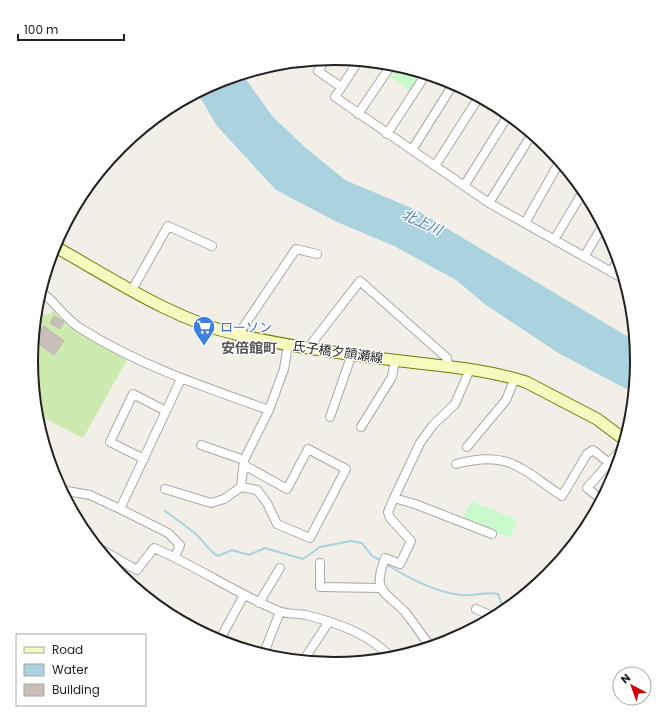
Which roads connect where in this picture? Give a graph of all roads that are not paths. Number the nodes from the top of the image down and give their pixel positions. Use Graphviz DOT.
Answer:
graph roads {
  1 [pos="322,66"];
  2 [pos="355,66"];
  3 [pos="388,70"];
  4 [pos="423,79"];
  5 [pos="341,88"];
  6 [pos="450,89"];
  7 [pos="476,102"];
  8 [pos="358,114"];
  9 [pos="505,120"];
  10 [pos="388,134"];
  11 [pos="529,138"];
  12 [pos="412,150"];
  13 [pos="435,166"];
  14 [pos="557,166"];
  15 [pos="464,186"];
  16 [pos="580,197"];
  17 [pos="489,203"];
  18 [pos="524,223"];
  19 [pos="599,231"];
  20 [pos="554,240"];
  21 [pos="212,246"];
  22 [pos="60,250"];
  23 [pos="317,254"];
  24 [pos="584,257"];
  25 [pos="614,267"];
  26 [pos="611,272"];
  27 [pos="617,275"];
  28 [pos="132,290"];
  29 [pos="46,295"];
  30 [pos="238,335"];
  31 [pos="288,345"];
  32 [pos="308,348"];
  33 [pos="352,354"];
  34 [pos="395,360"];
  35 [pos="448,366"];
  36 [pos="470,369"];
  37 [pos="515,378"];
  38 [pos="181,379"];
  39 [pos="269,410"];
  40 [pos="166,411"];
  41 [pos="330,417"];
  42 [pos="361,427"];
  43 [pos="620,437"];
  44 [pos="201,445"];
  45 [pos="467,447"];
  46 [pos="144,459"];
  47 [pos="613,459"];
  48 [pos="244,463"];
  49 [pos="609,463"];
  50 [pos="456,464"];
  51 [pos="241,487"];
  52 [pos="165,489"];
  53 [pos="69,491"];
  54 [pos="597,496"];
  55 [pos="394,498"];
  56 [pos="120,509"];
  57 [pos="492,534"];
  58 [pos="110,554"];
  59 [pos="175,557"];
  60 [pos="320,563"];
  61 [pos="280,568"];
  62 [pos="382,588"];
  63 [pos="244,595"];
  64 [pos="259,603"];
  65 [pos="476,609"];
  66 [pos="280,612"];
  67 [pos="487,614"];
  68 [pos="328,623"];
  69 [pos="222,635"];
  70 [pos="427,642"];
  71 [pos="265,649"];
  72 [pos="385,652"];
  73 [pos="307,655"];
  1 -- 5 [label="street"];
  2 -- 5 [label="street"];
  3 -- 8 [label="street"];
  4 -- 10 [label="street"];
  5 -- 8 [label="street"];
  6 -- 12 [label="street"];
  7 -- 13 [label="street"];
  8 -- 10 [label="street"];
  9 -- 15 [label="street"];
  10 -- 12 [label="street"];
  11 -- 17 [label="street"];
  12 -- 13 [label="street"];
  13 -- 15 [label="street"];
  14 -- 18 [label="street"];
  15 -- 17 [label="street"];
  16 -- 20 [label="street"];
  17 -- 18 [label="street"];
  18 -- 20 [label="street"];
  19 -- 24 [label="street"];
  20 -- 24 [label="street"];
  21 -- 28 [label="street"];
  22 -- 28 [label="main road, 氏子橋夕顔瀬線"];
  23 -- 30 [label="street"];
  24 -- 26 [label="street"];
  25 -- 26 [label="street"];
  26 -- 27 [label="street"];
  28 -- 30 [label="main road, 氏子橋夕顔瀬線"];
  29 -- 38 [label="street"];
  30 -- 31 [label="main road, 氏子橋夕顔瀬線"];
  31 -- 32 [label="main road, 氏子橋夕顔瀬線"];
  31 -- 39 [label="street"];
  32 -- 33 [label="main road, 氏子橋夕顔瀬線"];
  32 -- 35 [label="street"];
  33 -- 34 [label="main road, 氏子橋夕顔瀬線"];
  33 -- 41 [label="street"];
  34 -- 35 [label="main road, 氏子橋夕顔瀬線"];
  34 -- 42 [label="street"];
  35 -- 36 [label="main road, 氏子橋夕顔瀬線"];
  36 -- 37 [label="main road, 氏子橋夕顔瀬線"];
  36 -- 55 [label="street"];
  37 -- 43 [label="main road, 氏子橋夕顔瀬線"];
  37 -- 45 [label="street"];
  38 -- 39 [label="street"];
  38 -- 40 [label="street"];
  39 -- 48 [label="street"];
  40 -- 46 [label="street"];
  40 -- 46 [label="street"];
  44 -- 48 [label="street"];
  46 -- 56 [label="street"];
  47 -- 49 [label="street"];
  48 -- 51 [label="street"];
  48 -- 51 [label="street"];
  49 -- 50 [label="street"];
  49 -- 54 [label="street"];
  51 -- 52 [label="street"];
  53 -- 56 [label="street"];
  55 -- 57 [label="street"];
  55 -- 62 [label="street"];
  56 -- 59 [label="street"];
  58 -- 59 [label="street"];
  59 -- 63 [label="street"];
  60 -- 62 [label="street"];
  61 -- 64 [label="street"];
  62 -- 70 [label="street"];
  63 -- 64 [label="street"];
  63 -- 69 [label="street"];
  64 -- 66 [label="street"];
  65 -- 67 [label="street"];
  66 -- 68 [label="street"];
  66 -- 71 [label="street"];
  68 -- 72 [label="street"];
  68 -- 73 [label="street"];
}
